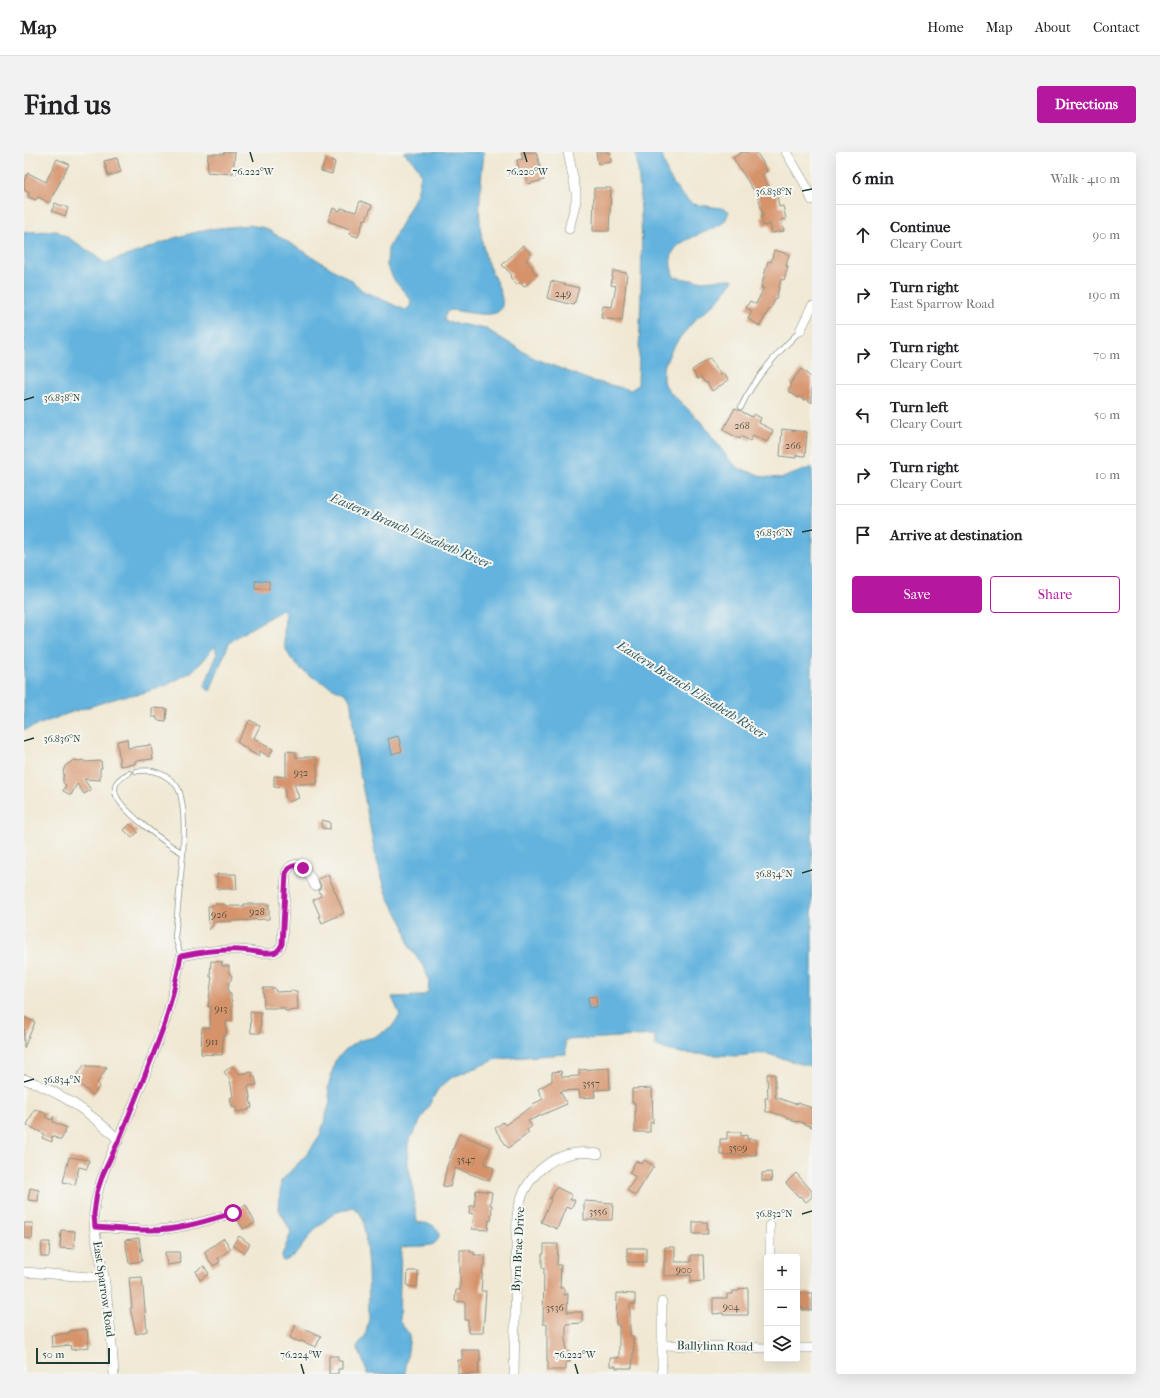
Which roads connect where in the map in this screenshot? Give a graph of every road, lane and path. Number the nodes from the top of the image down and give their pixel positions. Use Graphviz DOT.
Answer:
graph roads {
  1 [pos="568,152"];
  2 [pos="786,152"];
  3 [pos="812,200"];
  4 [pos="569,229"];
  5 [pos="812,306"];
  6 [pos="800,331"];
  7 [pos="741,407"];
  8 [pos="136,771"];
  9 [pos="129,773"];
  10 [pos="183,853"];
  11 [pos="315,886"];
  12 [pos="181,956"];
  13 [pos="24,1079"];
  14 [pos="119,1140"];
  15 [pos="598,1154"];
  16 [pos="233,1213"];
  17 [pos="770,1225"];
  18 [pos="95,1227"];
  19 [pos="770,1254"];
  20 [pos="24,1272"];
  21 [pos="104,1278"];
  22 [pos="662,1302"];
  23 [pos="662,1345"];
  24 [pos="764,1348"];
  25 [pos="800,1348"];
  26 [pos="812,1348"];
  27 [pos="114,1374"];
  28 [pos="514,1374"];
  29 [pos="662,1374"];
  1 -- 4 [label="street"];
  2 -- 3 [label="street"];
  5 -- 6 [label="street"];
  6 -- 7 [label="lane"];
  8 -- 10 [label="lane"];
  9 -- 10 [label="lane"];
  10 -- 12 [label="lane"];
  11 -- 12 [label="street"];
  12 -- 14 [label="street, East Sparrow Road"];
  13 -- 14 [label="street"];
  14 -- 18 [label="street, East Sparrow Road"];
  15 -- 28 [label="street, Byrn Brae Drive"];
  16 -- 18 [label="street"];
  17 -- 19 [label="street"];
  18 -- 21 [label="street, East Sparrow Road"];
  20 -- 21 [label="street"];
  21 -- 27 [label="street, East Sparrow Road"];
  22 -- 23 [label="street"];
  23 -- 24 [label="street, Ballylinn Road"];
  23 -- 29 [label="street"];
  25 -- 26 [label="street"];
}
